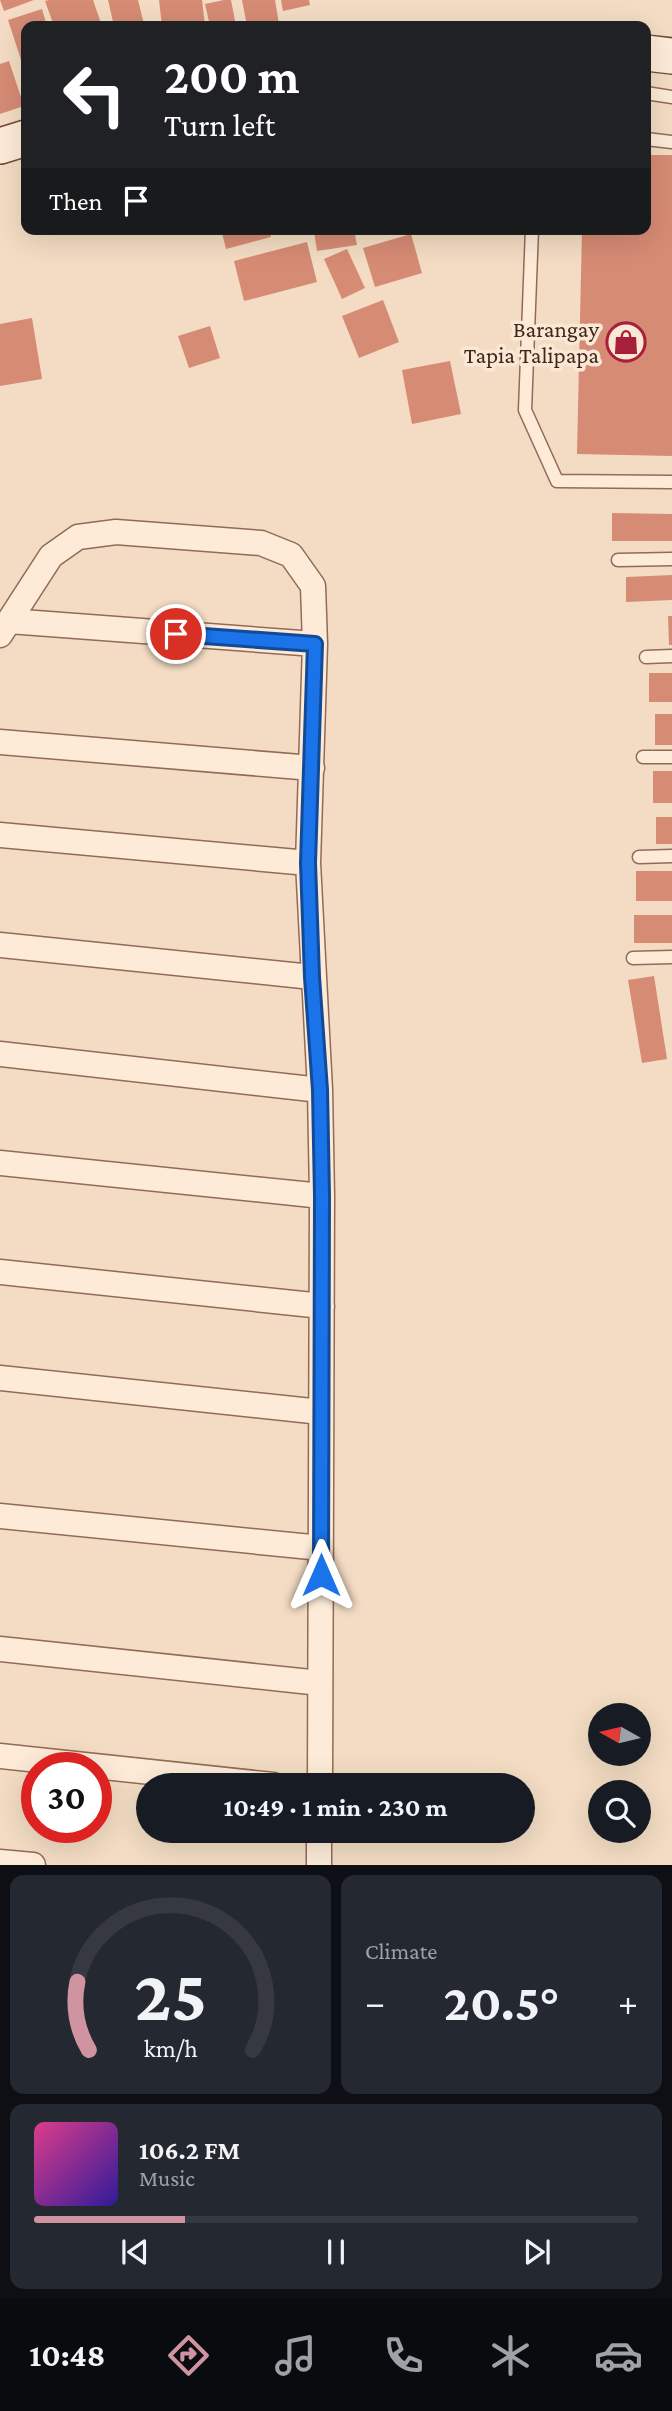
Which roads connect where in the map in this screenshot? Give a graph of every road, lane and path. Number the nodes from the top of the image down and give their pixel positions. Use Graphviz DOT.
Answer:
graph roads {
  1 [pos="651,54"];
  2 [pos="672,56"];
  3 [pos="651,94"];
  4 [pos="672,97"];
  5 [pos="21,140"];
  6 [pos="651,140"];
  7 [pos="672,142"];
  8 [pos="0,146"];
  9 [pos="532,235"];
  10 [pos="672,482"];
  11 [pos="672,559"];
  12 [pos="618,560"];
  13 [pos="5,628"];
  14 [pos="315,644"];
  15 [pos="672,656"];
  16 [pos="646,657"];
  17 [pos="0,742"];
  18 [pos="643,757"];
  19 [pos="672,757"];
  20 [pos="312,768"];
  21 [pos="0,835"];
  22 [pos="672,856"];
  23 [pos="639,857"];
  24 [pos="308,863"];
  25 [pos="0,945"];
  26 [pos="672,957"];
  27 [pos="633,958"];
  28 [pos="312,977"];
  29 [pos="0,1054"];
  30 [pos="320,1090"];
  31 [pos="0,1163"];
  32 [pos="322,1196"];
  33 [pos="0,1272"];
  34 [pos="322,1306"];
  35 [pos="0,1378"];
  36 [pos="321,1412"];
  37 [pos="0,1516"];
  38 [pos="321,1548"];
  39 [pos="0,1649"];
  40 [pos="320,1683"];
  41 [pos="0,1756"];
  42 [pos="160,1773"];
  43 [pos="320,1773"];
  44 [pos="319,1843"];
  45 [pos="0,1862"];
  46 [pos="33,1865"];
  47 [pos="319,1865"];
  1 -- 2 [label="main road"];
  3 -- 4 [label="lane"];
  5 -- 8 [label="main road"];
  6 -- 7 [label="lane"];
  9 -- 10 [label="lane"];
  11 -- 12 [label="lane"];
  13 -- 14 [label="street"];
  13 -- 14 [label="street"];
  14 -- 20 [label="street"];
  15 -- 16 [label="lane"];
  17 -- 20 [label="street"];
  18 -- 19 [label="lane"];
  20 -- 24 [label="street"];
  21 -- 24 [label="street"];
  22 -- 23 [label="lane"];
  24 -- 28 [label="street"];
  25 -- 28 [label="street"];
  26 -- 27 [label="lane"];
  28 -- 30 [label="street"];
  29 -- 30 [label="street"];
  30 -- 32 [label="street"];
  31 -- 32 [label="street"];
  32 -- 34 [label="street"];
  33 -- 34 [label="street"];
  34 -- 36 [label="street"];
  35 -- 36 [label="street"];
  36 -- 38 [label="street"];
  37 -- 38 [label="street"];
  38 -- 40 [label="street"];
  39 -- 40 [label="street"];
  40 -- 43 [label="street"];
  41 -- 42 [label="street"];
  44 -- 47 [label="street"];
  45 -- 46 [label="street"];
}
